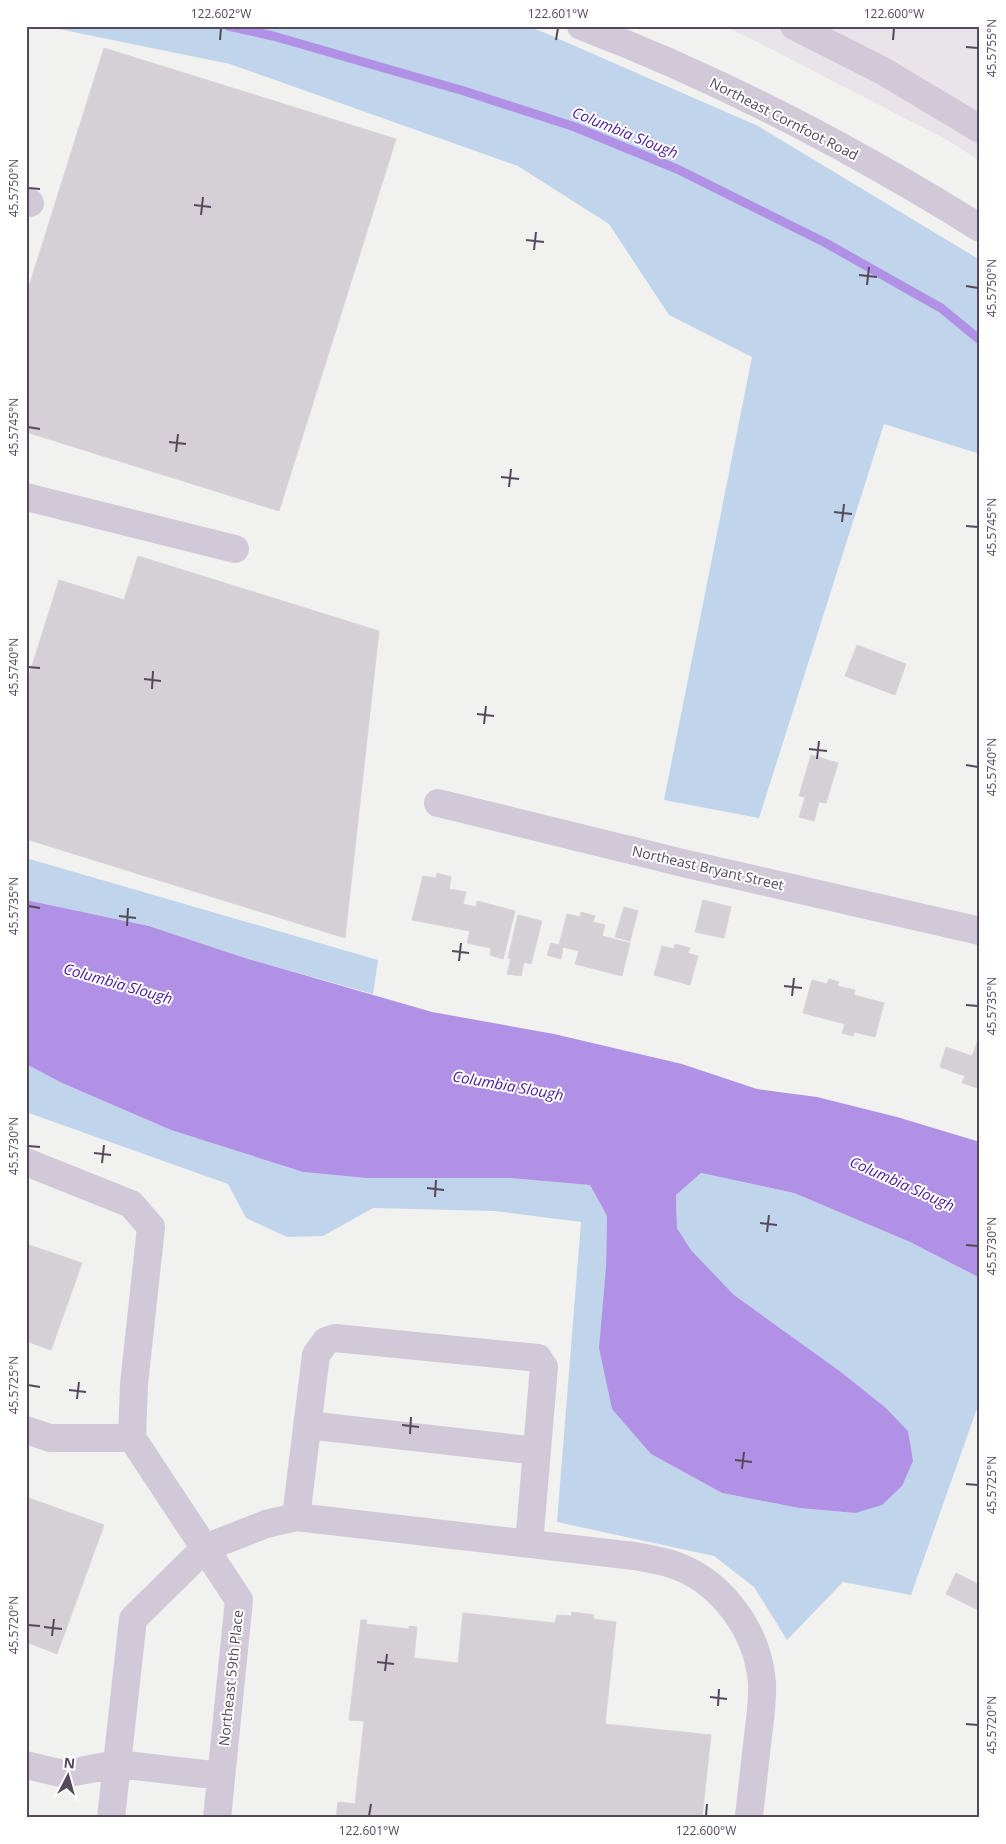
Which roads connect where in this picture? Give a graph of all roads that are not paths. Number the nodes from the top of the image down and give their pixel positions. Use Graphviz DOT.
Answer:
graph roads {
  1 [pos="581,26"];
  2 [pos="794,26"];
  3 [pos="980,129"];
  4 [pos="980,228"];
  5 [pos="26,497"];
  6 [pos="235,549"];
  7 [pos="438,803"];
  8 [pos="980,930"];
  9 [pos="26,1162"];
  10 [pos="307,1425"];
  11 [pos="26,1430"];
  12 [pos="132,1438"];
  13 [pos="537,1450"];
  14 [pos="296,1517"];
  15 [pos="529,1544"];
  16 [pos="205,1548"];
  17 [pos="117,1764"];
  18 [pos="26,1765"];
  19 [pos="221,1776"];
  20 [pos="749,1816"];
  21 [pos="111,1818"];
  22 [pos="217,1818"];
  1 -- 4 [label="street, Northeast Cornfoot Road"];
  2 -- 3 [label="street"];
  5 -- 6 [label="street"];
  7 -- 8 [label="street, Northeast Bryant Street"];
  9 -- 12 [label="street"];
  10 -- 13 [label="street"];
  10 -- 13 [label="street"];
  10 -- 14 [label="street"];
  11 -- 12 [label="street"];
  12 -- 16 [label="street, Northeast 59th Place"];
  13 -- 15 [label="street"];
  14 -- 15 [label="street"];
  14 -- 16 [label="street"];
  15 -- 20 [label="street"];
  16 -- 17 [label="street"];
  16 -- 19 [label="street, Northeast 59th Place"];
  17 -- 18 [label="street"];
  17 -- 19 [label="street"];
  17 -- 21 [label="street"];
  19 -- 22 [label="street, Northeast 59th Place"];
}
